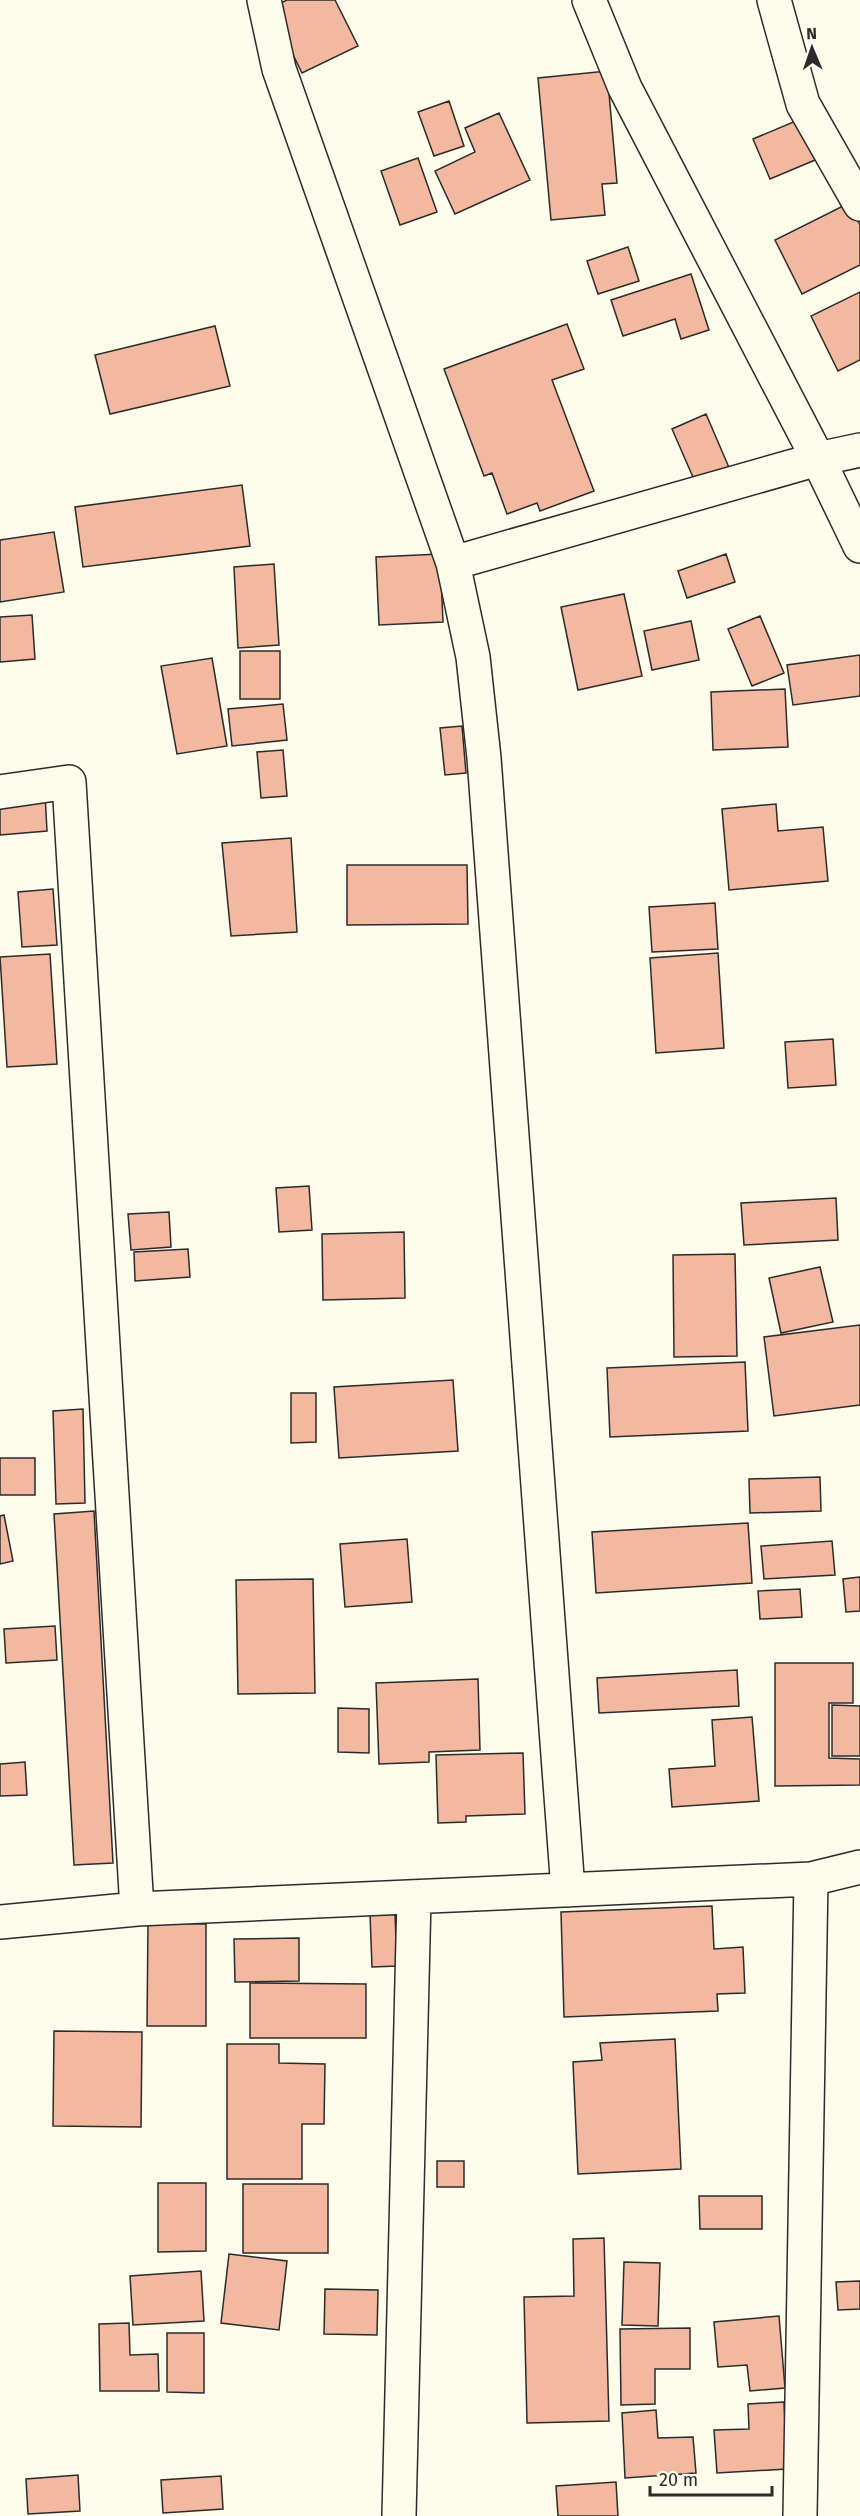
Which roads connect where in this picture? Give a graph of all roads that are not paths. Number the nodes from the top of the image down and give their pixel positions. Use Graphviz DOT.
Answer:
graph roads {
  1 [pos="264,0"];
  2 [pos="590,0"];
  3 [pos="774,0"];
  4 [pos="860,204"];
  5 [pos="860,450"];
  6 [pos="819,459"];
  7 [pos="860,546"];
  8 [pos="453,563"];
  9 [pos="0,792"];
  10 [pos="860,1867"];
  11 [pos="811,1879"];
  12 [pos="568,1890"];
  13 [pos="414,1898"];
  14 [pos="137,1909"];
  15 [pos="0,1922"];
  16 [pos="399,2516"];
  17 [pos="801,2516"];
  1 -- 8 [label="street"];
  2 -- 6 [label="street"];
  3 -- 4 [label="street"];
  5 -- 6 [label="street"];
  6 -- 7 [label="street"];
  6 -- 8 [label="street"];
  8 -- 12 [label="street"];
  9 -- 14 [label="street"];
  10 -- 11 [label="street"];
  11 -- 12 [label="street"];
  11 -- 17 [label="street"];
  12 -- 13 [label="street"];
  13 -- 14 [label="street"];
  13 -- 16 [label="street"];
  14 -- 15 [label="street"];
}
